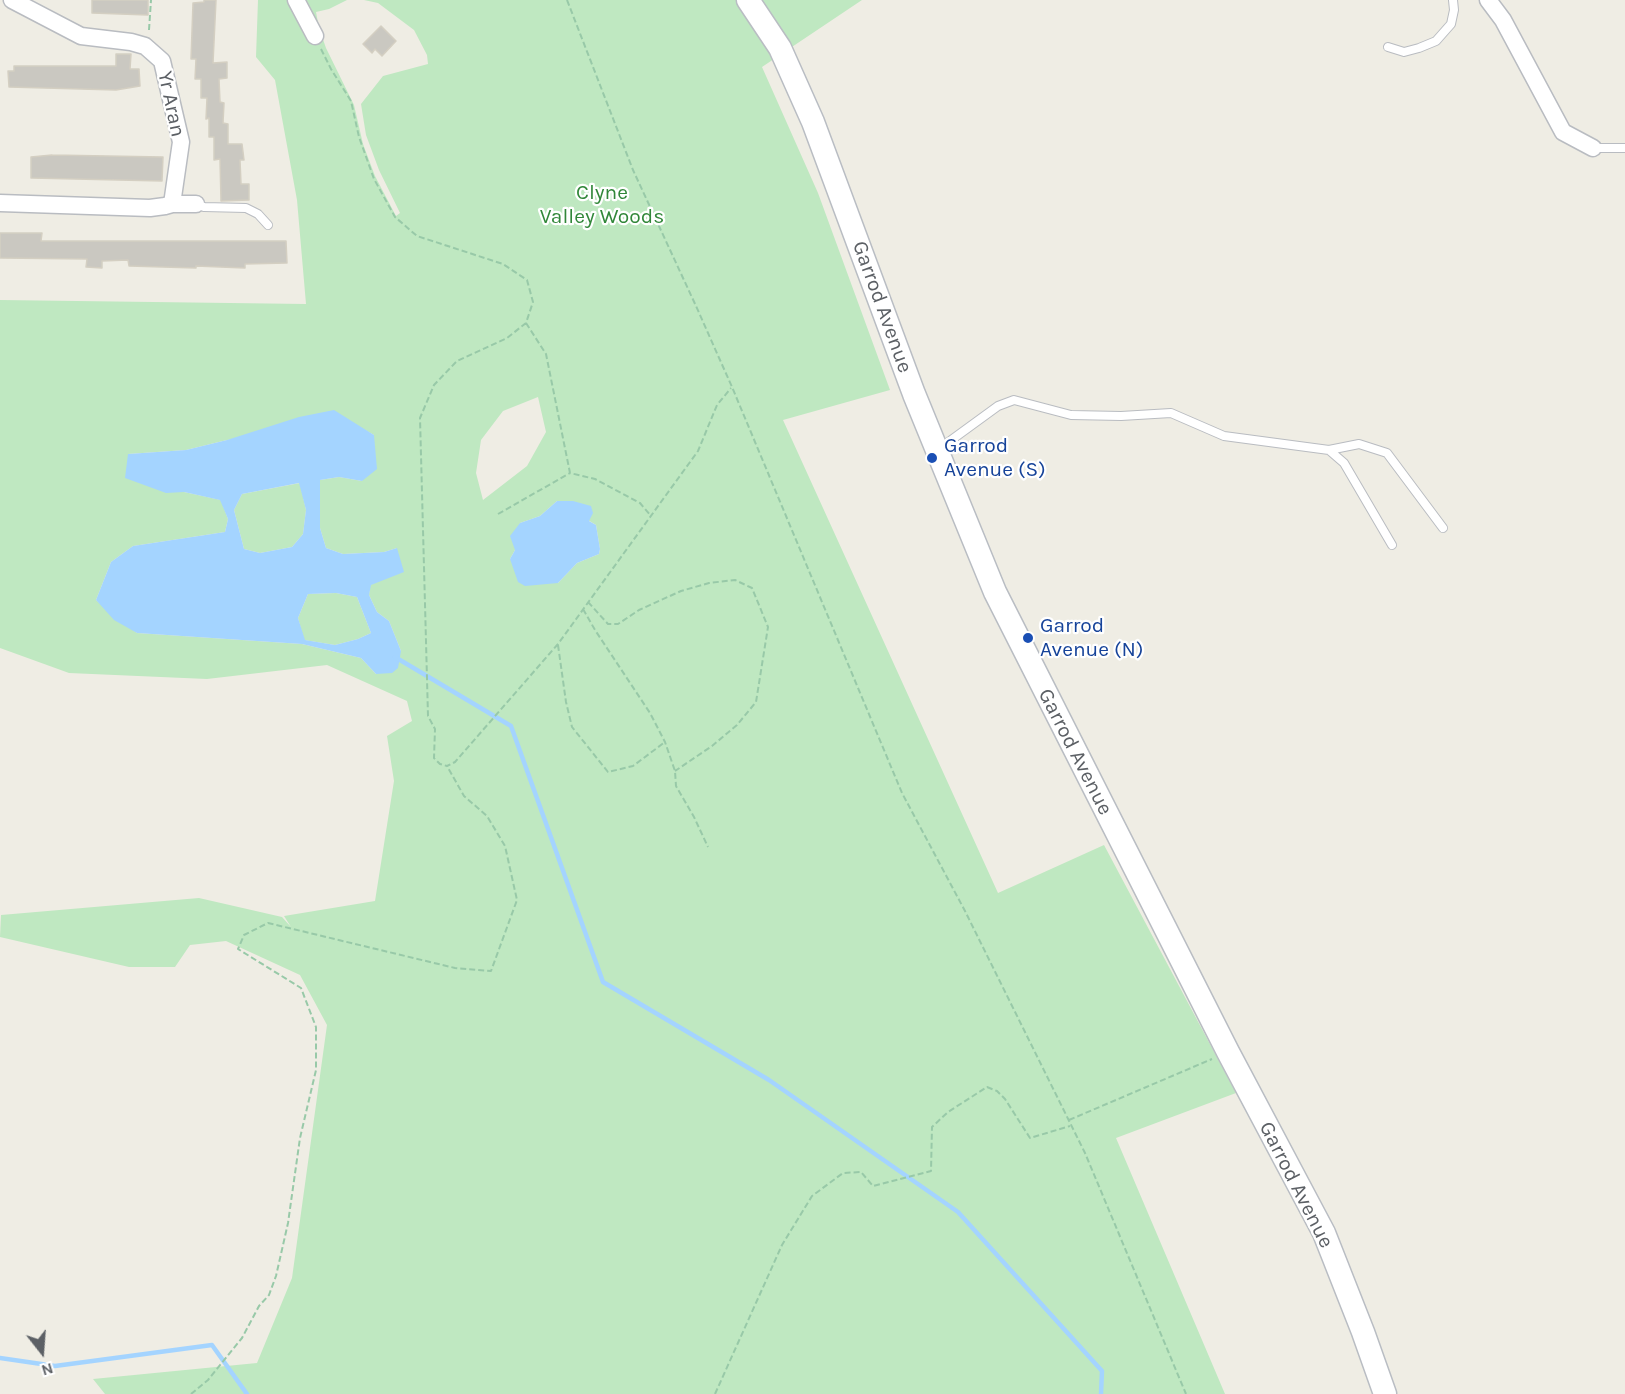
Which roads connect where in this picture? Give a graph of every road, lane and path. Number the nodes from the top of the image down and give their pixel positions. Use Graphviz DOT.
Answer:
graph roads {
  1 [pos="12,0"];
  2 [pos="151,0"];
  3 [pos="296,0"];
  4 [pos="567,0"];
  5 [pos="748,0"];
  6 [pos="1453,0"];
  7 [pos="1488,0"];
  8 [pos="315,36"];
  9 [pos="145,46"];
  10 [pos="1388,47"];
  11 [pos="1593,148"];
  12 [pos="1625,148"];
  13 [pos="0,203"];
  14 [pos="172,204"];
  15 [pos="196,204"];
  16 [pos="267,225"];
  17 [pos="525,323"];
  18 [pos="732,387"];
  19 [pos="1329,450"];
  20 [pos="936,451"];
  21 [pos="570,473"];
  22 [pos="498,514"];
  23 [pos="651,516"];
  24 [pos="1443,528"];
  25 [pos="1392,545"];
  26 [pos="588,602"];
  27 [pos="583,609"];
  28 [pos="558,644"];
  29 [pos="665,742"];
  30 [pos="447,766"];
  31 [pos="675,771"];
  32 [pos="708,847"];
  33 [pos="1228,1052"];
  34 [pos="1069,1120"];
  35 [pos="1071,1126"];
  36 [pos="192,1394"];
  37 [pos="715,1394"];
  38 [pos="1186,1394"];
  39 [pos="1385,1394"];
  1 -- 9 [label="street, Yr Aran"];
  2 -- 9 [label="path"];
  3 -- 8 [label="street"];
  4 -- 18 [label="path"];
  5 -- 20 [label="main road, Garrod Avenue"];
  6 -- 10 [label="lane"];
  7 -- 11 [label="street"];
  8 -- 17 [label="path"];
  9 -- 14 [label="street, Yr Aran"];
  11 -- 12 [label="lane"];
  13 -- 14 [label="street"];
  14 -- 15 [label="street"];
  15 -- 16 [label="lane"];
  17 -- 21 [label="path"];
  17 -- 30 [label="path"];
  18 -- 23 [label="path"];
  18 -- 34 [label="path"];
  19 -- 20 [label="lane"];
  19 -- 24 [label="lane"];
  19 -- 25 [label="lane"];
  20 -- 33 [label="main road, Garrod Avenue"];
  21 -- 22 [label="path"];
  21 -- 23 [label="path"];
  23 -- 26 [label="path"];
  26 -- 27 [label="path"];
  26 -- 31 [label="path"];
  27 -- 28 [label="path"];
  27 -- 29 [label="path"];
  28 -- 29 [label="path"];
  28 -- 30 [label="path"];
  29 -- 31 [label="path"];
  30 -- 36 [label="path"];
  31 -- 32 [label="path"];
  33 -- 34 [label="path"];
  33 -- 39 [label="main road, Garrod Avenue"];
  34 -- 35 [label="path"];
  35 -- 37 [label="path"];
  35 -- 38 [label="path"];
}
